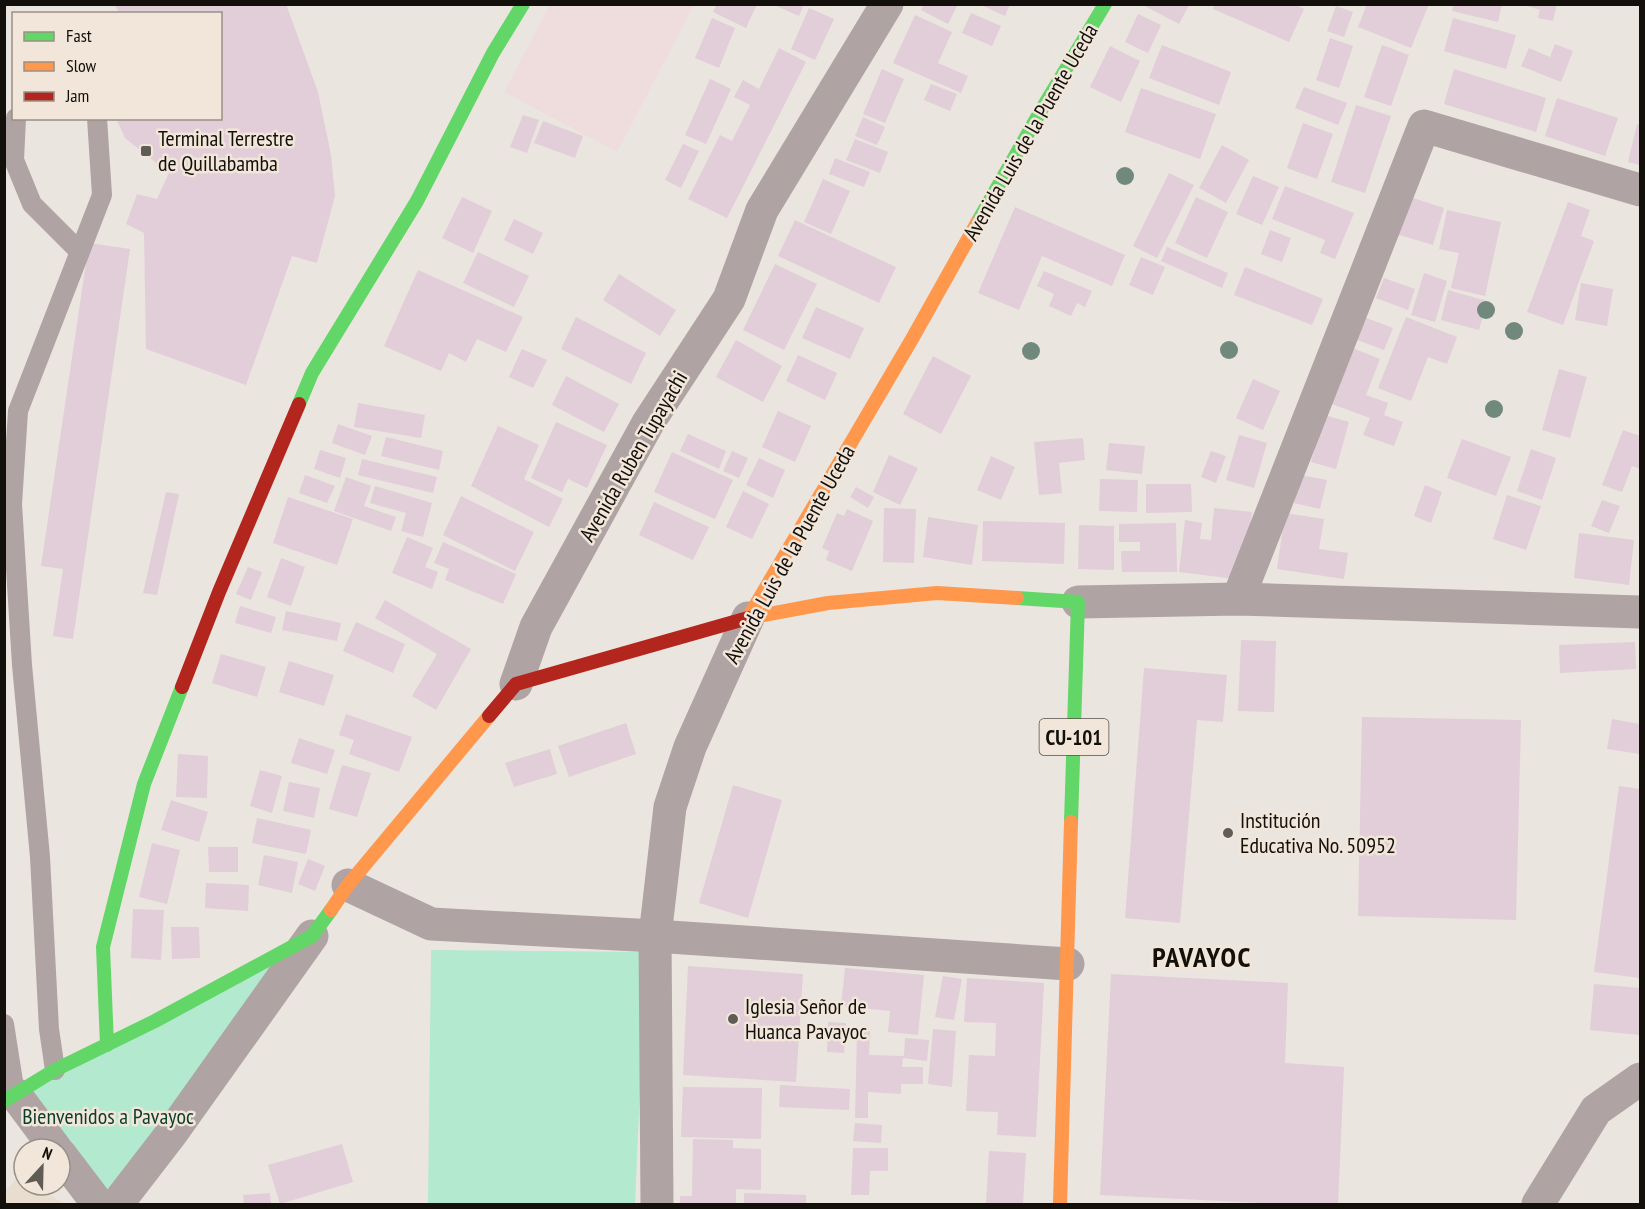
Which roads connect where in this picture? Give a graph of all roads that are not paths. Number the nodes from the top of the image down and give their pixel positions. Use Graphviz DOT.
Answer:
graph roads {
  1 [pos="523,4"];
  2 [pos="887,4"];
  3 [pos="1105,4"];
  4 [pos="16,120"];
  5 [pos="97,120"];
  6 [pos="1641,190"];
  7 [pos="80,252"];
  8 [pos="1238,599"];
  9 [pos="1078,602"];
  10 [pos="1641,612"];
  11 [pos="748,618"];
  12 [pos="516,684"];
  13 [pos="348,885"];
  14 [pos="312,936"];
  15 [pos="655,936"];
  16 [pos="1068,964"];
  17 [pos="4,1024"];
  18 [pos="107,1044"];
  19 [pos="55,1071"];
  20 [pos="1641,1079"];
  21 [pos="10,1098"];
  22 [pos="45,1137"];
  23 [pos="72,1170"];
  24 [pos="98,1204"];
  25 [pos="117,1204"];
  26 [pos="657,1204"];
  27 [pos="1060,1204"];
  28 [pos="1538,1204"];
  1 -- 18 [label="street"];
  2 -- 12 [label="street, Avenida Ruben Tupayachi"];
  3 -- 11 [label="street, Avenida Luis de la Puente Uceda"];
  4 -- 7 [label="lane"];
  5 -- 7 [label="lane"];
  6 -- 8 [label="street"];
  7 -- 19 [label="lane"];
  8 -- 9 [label="street"];
  8 -- 10 [label="street"];
  9 -- 11 [label="street"];
  9 -- 16 [label="street, CU-101"];
  11 -- 12 [label="street"];
  11 -- 15 [label="street, Avenida Luis de la Puente Uceda"];
  12 -- 13 [label="street, Avenida Ruben Tupayachi"];
  13 -- 14 [label="street, Avenida Ruben Tupayachi"];
  13 -- 15 [label="street"];
  14 -- 18 [label="street"];
  14 -- 25 [label="street"];
  15 -- 16 [label="street"];
  15 -- 26 [label="street, Avenida Luis de la Puente Uceda"];
  16 -- 27 [label="street, CU-101"];
  17 -- 21 [label="lane"];
  18 -- 19 [label="street"];
  19 -- 21 [label="street"];
  20 -- 28 [label="street"];
  21 -- 22 [label="street"];
  23 -- 24 [label="street"];
}
